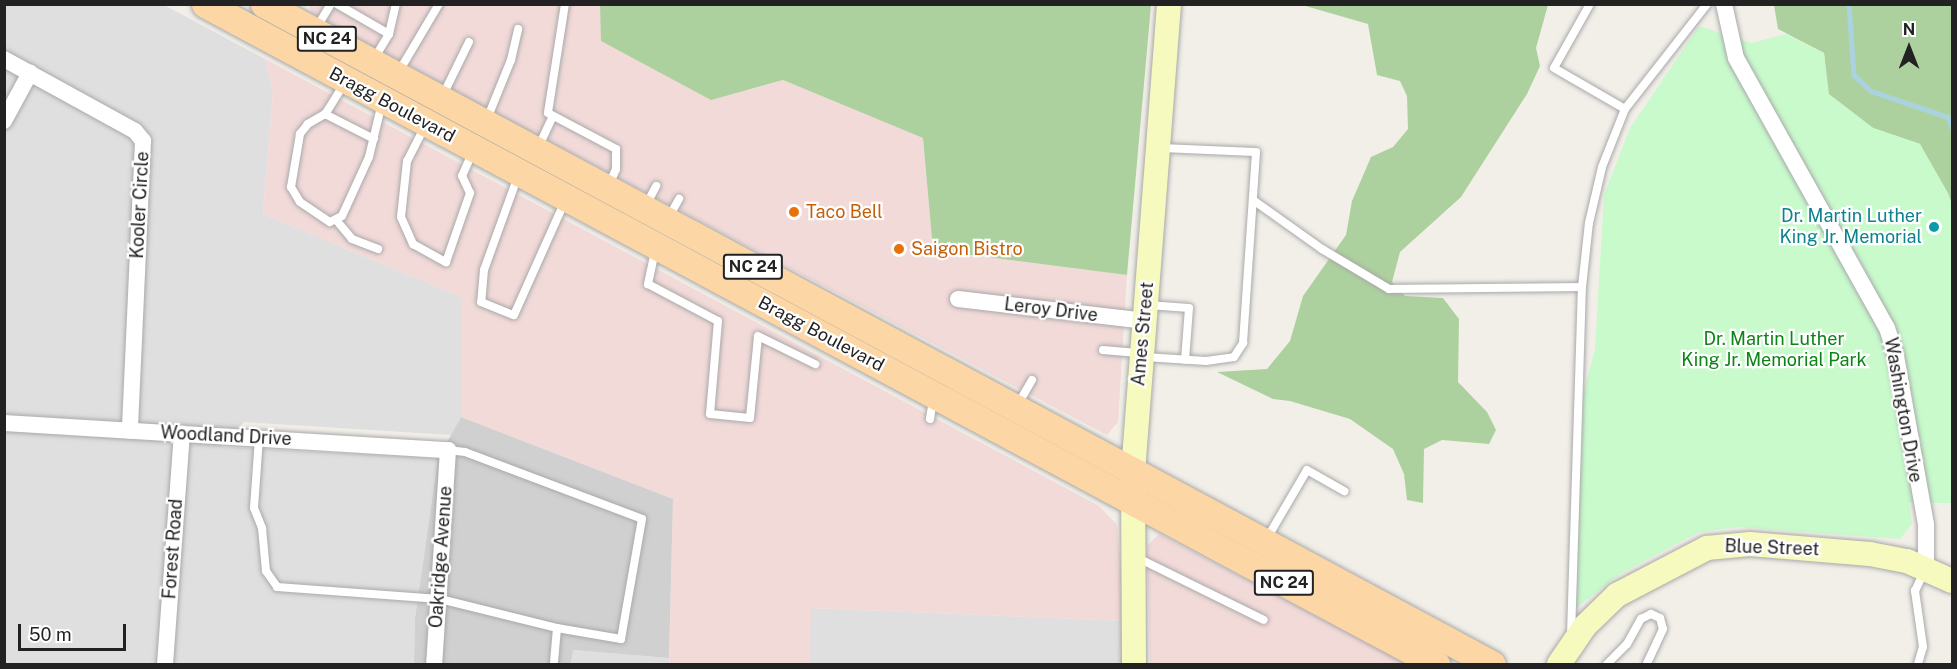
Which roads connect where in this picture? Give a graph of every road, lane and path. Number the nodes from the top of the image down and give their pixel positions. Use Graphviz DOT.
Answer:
graph roads {
  1 [pos="205,4"];
  2 [pos="331,4"];
  3 [pos="337,4"];
  4 [pos="396,4"];
  5 [pos="439,4"];
  6 [pos="565,4"];
  7 [pos="1169,4"];
  8 [pos="1590,4"];
  9 [pos="1707,4"];
  10 [pos="1724,4"];
  11 [pos="278,8"];
  12 [pos="518,29"];
  13 [pos="315,32"];
  14 [pos="260,34"];
  15 [pos="389,34"];
  16 [pos="469,42"];
  17 [pos="4,58"];
  18 [pos="372,63"];
  19 [pos="30,73"];
  20 [pos="396,76"];
  21 [pos="346,80"];
  22 [pos="438,98"];
  23 [pos="383,100"];
  24 [pos="1625,109"];
  25 [pos="326,114"];
  26 [pos="553,116"];
  27 [pos="4,121"];
  28 [pos="427,123"];
  29 [pos="486,124"];
  30 [pos="374,139"];
  31 [pos="474,148"];
  32 [pos="1158,148"];
  33 [pos="536,151"];
  34 [pos="520,173"];
  35 [pos="607,189"];
  36 [pos="566,198"];
  37 [pos="1253,200"];
  38 [pos="337,221"];
  39 [pos="656,246"];
  40 [pos="378,249"];
  41 [pos="1582,287"];
  42 [pos="958,299"];
  43 [pos="1145,313"];
  44 [pos="1103,350"];
  45 [pos="1142,355"];
  46 [pos="1185,360"];
  47 [pos="815,364"];
  48 [pos="1032,380"];
  49 [pos="1015,408"];
  50 [pos="4,423"];
  51 [pos="130,431"];
  52 [pos="182,434"];
  53 [pos="259,438"];
  54 [pos="448,450"];
  55 [pos="1133,472"];
  56 [pos="1344,491"];
  57 [pos="1132,501"];
  58 [pos="1265,543"];
  59 [pos="1133,556"];
  60 [pos="1926,567"];
  61 [pos="1953,581"];
  62 [pos="440,599"];
  63 [pos="1264,620"];
  64 [pos="557,628"];
  65 [pos="1565,655"];
  66 [pos="1421,661"];
  67 [pos="165,664"];
  68 [pos="434,664"];
  69 [pos="554,664"];
  70 [pos="1134,664"];
  71 [pos="1492,664"];
  72 [pos="1607,664"];
  73 [pos="1647,664"];
  74 [pos="1918,664"];
  1 -- 14 [label="main road, Bragg Boulevard / NC 24"];
  2 -- 13 [label="lane"];
  3 -- 15 [label="lane"];
  4 -- 15 [label="lane"];
  5 -- 20 [label="lane"];
  6 -- 26 [label="lane"];
  7 -- 32 [label="street, Ames Street"];
  8 -- 24 [label="lane"];
  9 -- 24 [label="lane"];
  10 -- 60 [label="street, Washington Drive"];
  11 -- 13 [label="main road, Bragg Boulevard / NC 24"];
  12 -- 29 [label="lane"];
  13 -- 18 [label="main road, Bragg Boulevard / NC 24"];
  14 -- 21 [label="main road, Bragg Boulevard / NC 24"];
  14 -- 22 [label="main road"];
  15 -- 18 [label="lane"];
  16 -- 22 [label="lane"];
  17 -- 19 [label="street, Kooler Circle"];
  18 -- 20 [label="main road, Bragg Boulevard / NC 24"];
  19 -- 27 [label="street"];
  19 -- 51 [label="street, Kooler Circle"];
  20 -- 22 [label="main road, Bragg Boulevard / NC 24"];
  21 -- 23 [label="main road, Bragg Boulevard / NC 24"];
  21 -- 25 [label="lane"];
  22 -- 29 [label="main road, Bragg Boulevard / NC 24"];
  23 -- 28 [label="main road, Bragg Boulevard / NC 24"];
  23 -- 30 [label="lane"];
  24 -- 41 [label="lane"];
  25 -- 30 [label="lane"];
  25 -- 38 [label="lane"];
  26 -- 33 [label="lane"];
  26 -- 35 [label="lane"];
  28 -- 31 [label="main road, Bragg Boulevard / NC 24"];
  28 -- 31 [label="lane"];
  29 -- 33 [label="main road, Bragg Boulevard / NC 24"];
  30 -- 38 [label="lane"];
  31 -- 34 [label="main road, Bragg Boulevard / NC 24"];
  32 -- 37 [label="lane"];
  32 -- 43 [label="street, Ames Street"];
  33 -- 35 [label="main road, Bragg Boulevard / NC 24"];
  34 -- 36 [label="main road, Bragg Boulevard / NC 24"];
  34 -- 36 [label="lane"];
  35 -- 49 [label="main road, Bragg Boulevard / NC 24"];
  36 -- 39 [label="main road, Bragg Boulevard / NC 24"];
  37 -- 41 [label="lane"];
  37 -- 46 [label="lane"];
  38 -- 40 [label="lane"];
  39 -- 47 [label="lane"];
  39 -- 57 [label="main road, Bragg Boulevard / NC 24"];
  41 -- 65 [label="lane"];
  42 -- 43 [label="street, Leroy Drive"];
  43 -- 45 [label="street, Ames Street"];
  43 -- 46 [label="lane"];
  44 -- 45 [label="lane"];
  45 -- 46 [label="lane"];
  45 -- 55 [label="street, Ames Street"];
  48 -- 49 [label="lane"];
  49 -- 55 [label="main road, Bragg Boulevard / NC 24"];
  50 -- 51 [label="street, Woodland Drive"];
  51 -- 52 [label="street, Woodland Drive"];
  52 -- 53 [label="street, Woodland Drive"];
  52 -- 67 [label="street, Forest Road"];
  53 -- 54 [label="street, Woodland Drive"];
  53 -- 62 [label="lane"];
  54 -- 62 [label="street, Oakridge Avenue"];
  54 -- 64 [label="lane"];
  55 -- 57 [label="street, Ames Street"];
  55 -- 58 [label="main road, Bragg Boulevard / NC 24"];
  56 -- 58 [label="lane"];
  57 -- 59 [label="street, Ames Street"];
  57 -- 66 [label="main road, Bragg Boulevard / NC 24"];
  58 -- 71 [label="main road, Bragg Boulevard / NC 24"];
  59 -- 63 [label="lane"];
  59 -- 70 [label="street, Ames Street"];
  60 -- 61 [label="street, Blue Street"];
  60 -- 65 [label="street, Blue Street"];
  60 -- 74 [label="lane"];
  62 -- 64 [label="lane"];
  62 -- 68 [label="street, Oakridge Avenue"];
  64 -- 69 [label="lane"];
  72 -- 73 [label="lane"];
}
